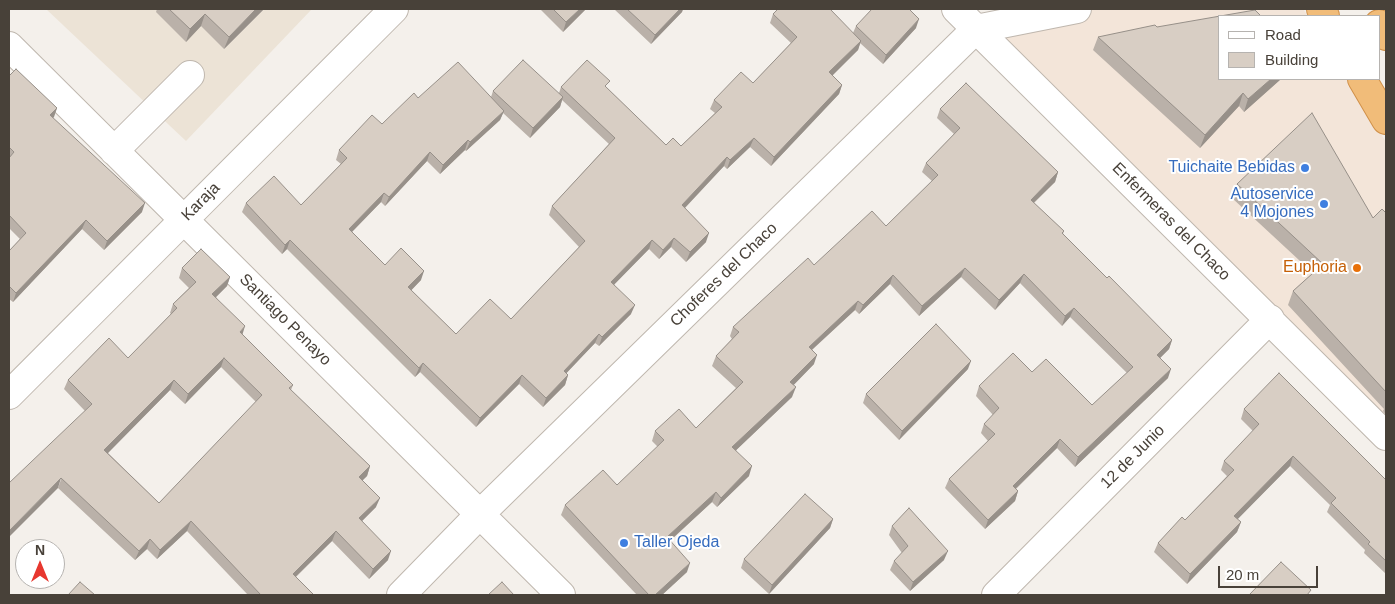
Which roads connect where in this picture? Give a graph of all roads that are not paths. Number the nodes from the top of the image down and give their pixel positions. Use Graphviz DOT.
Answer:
graph roads {
  1 [pos="394,9"];
  2 [pos="956,9"];
  3 [pos="1077,9"];
  4 [pos="976,29"];
  5 [pos="9,46"];
  6 [pos="190,75"];
  7 [pos="1363,80"];
  8 [pos="1386,120"];
  9 [pos="114,151"];
  10 [pos="184,220"];
  11 [pos="1270,320"];
  12 [pos="9,395"];
  13 [pos="1386,436"];
  14 [pos="480,514"];
  15 [pos="401,595"];
  16 [pos="561,595"];
  17 [pos="996,595"];
  1 -- 10 [label="street, Karaja"];
  2 -- 4 [label="street, Enfermeras del Chaco"];
  3 -- 4 [label="street"];
  4 -- 11 [label="street, Enfermeras del Chaco"];
  4 -- 14 [label="street, Choferes del Chaco"];
  5 -- 9 [label="street, Santiago Penayo"];
  6 -- 9 [label="street"];
  7 -- 8 [label="highway"];
  9 -- 10 [label="street, Santiago Penayo"];
  10 -- 12 [label="street, Karaja"];
  10 -- 14 [label="street, Santiago Penayo"];
  11 -- 13 [label="street, Enfermeras del Chaco"];
  11 -- 17 [label="street, 12 de Junio"];
  14 -- 15 [label="street, Choferes del Chaco"];
  14 -- 16 [label="street, Santiago Penayo"];
}
